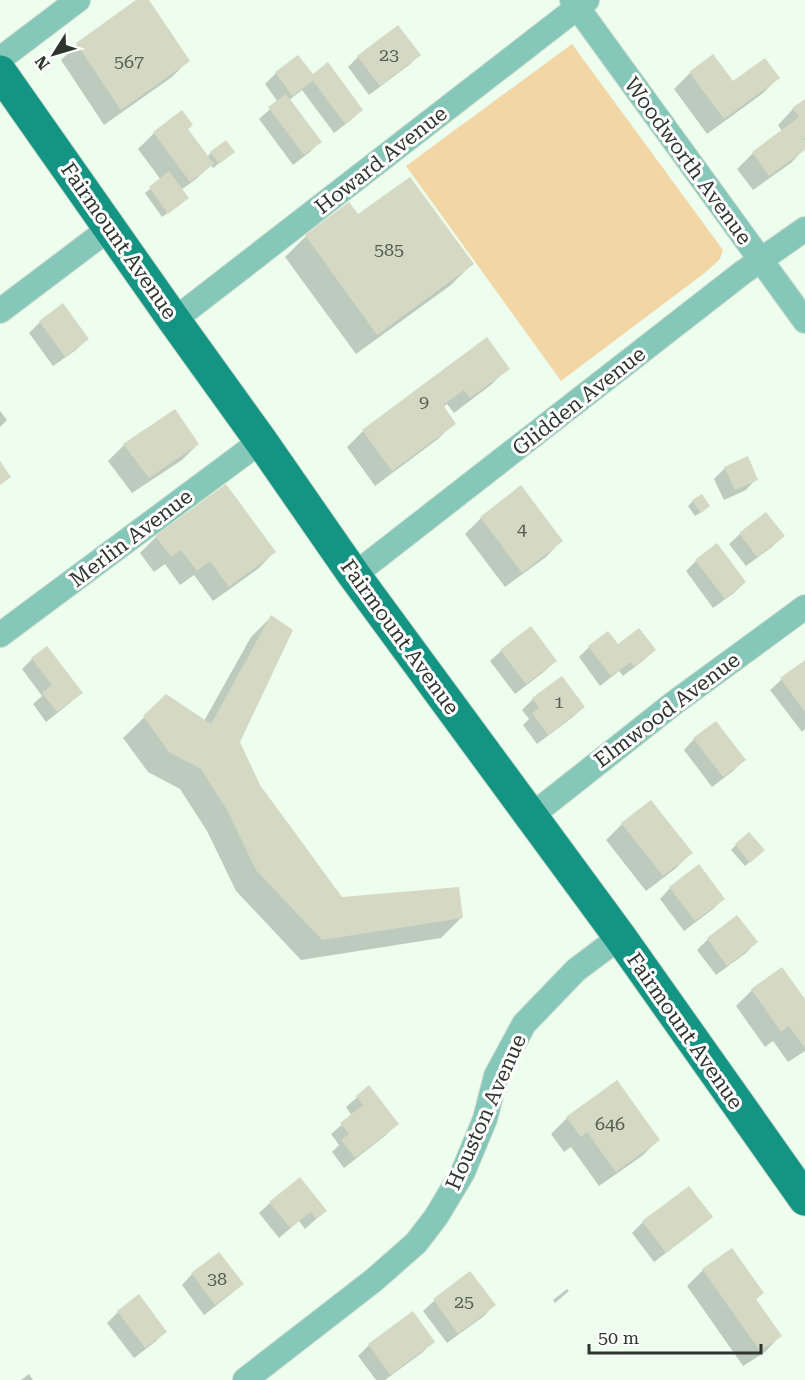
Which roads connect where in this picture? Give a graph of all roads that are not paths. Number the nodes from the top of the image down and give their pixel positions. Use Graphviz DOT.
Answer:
graph roads {
  1 [pos="78,0"];
  2 [pos="579,2"];
  3 [pos="0,59"];
  4 [pos="0,72"];
  5 [pos="110,228"];
  6 [pos="805,229"];
  7 [pos="760,260"];
  8 [pos="0,310"];
  9 [pos="174,320"];
  10 [pos="805,321"];
  11 [pos="261,441"];
  12 [pos="354,575"];
  13 [pos="805,607"];
  14 [pos="0,635"];
  15 [pos="531,816"];
  16 [pos="620,937"];
  17 [pos="805,1199"];
  18 [pos="245,1380"];
  1 -- 3 [label="street"];
  2 -- 7 [label="street, Woodworth Avenue"];
  2 -- 9 [label="street, Howard Avenue"];
  4 -- 5 [label="main road, Fairmount Avenue"];
  5 -- 8 [label="street"];
  5 -- 9 [label="main road, Fairmount Avenue"];
  6 -- 7 [label="street, Glidden Avenue"];
  7 -- 10 [label="street, Woodworth Avenue"];
  7 -- 12 [label="street, Glidden Avenue"];
  9 -- 11 [label="main road, Fairmount Avenue"];
  11 -- 12 [label="main road, Fairmount Avenue"];
  11 -- 14 [label="street, Merlin Avenue"];
  12 -- 15 [label="main road, Fairmount Avenue"];
  13 -- 15 [label="street, Elmwood Avenue"];
  15 -- 16 [label="main road, Fairmount Avenue"];
  16 -- 17 [label="main road, Fairmount Avenue"];
  16 -- 18 [label="street, Houston Avenue"];
}
